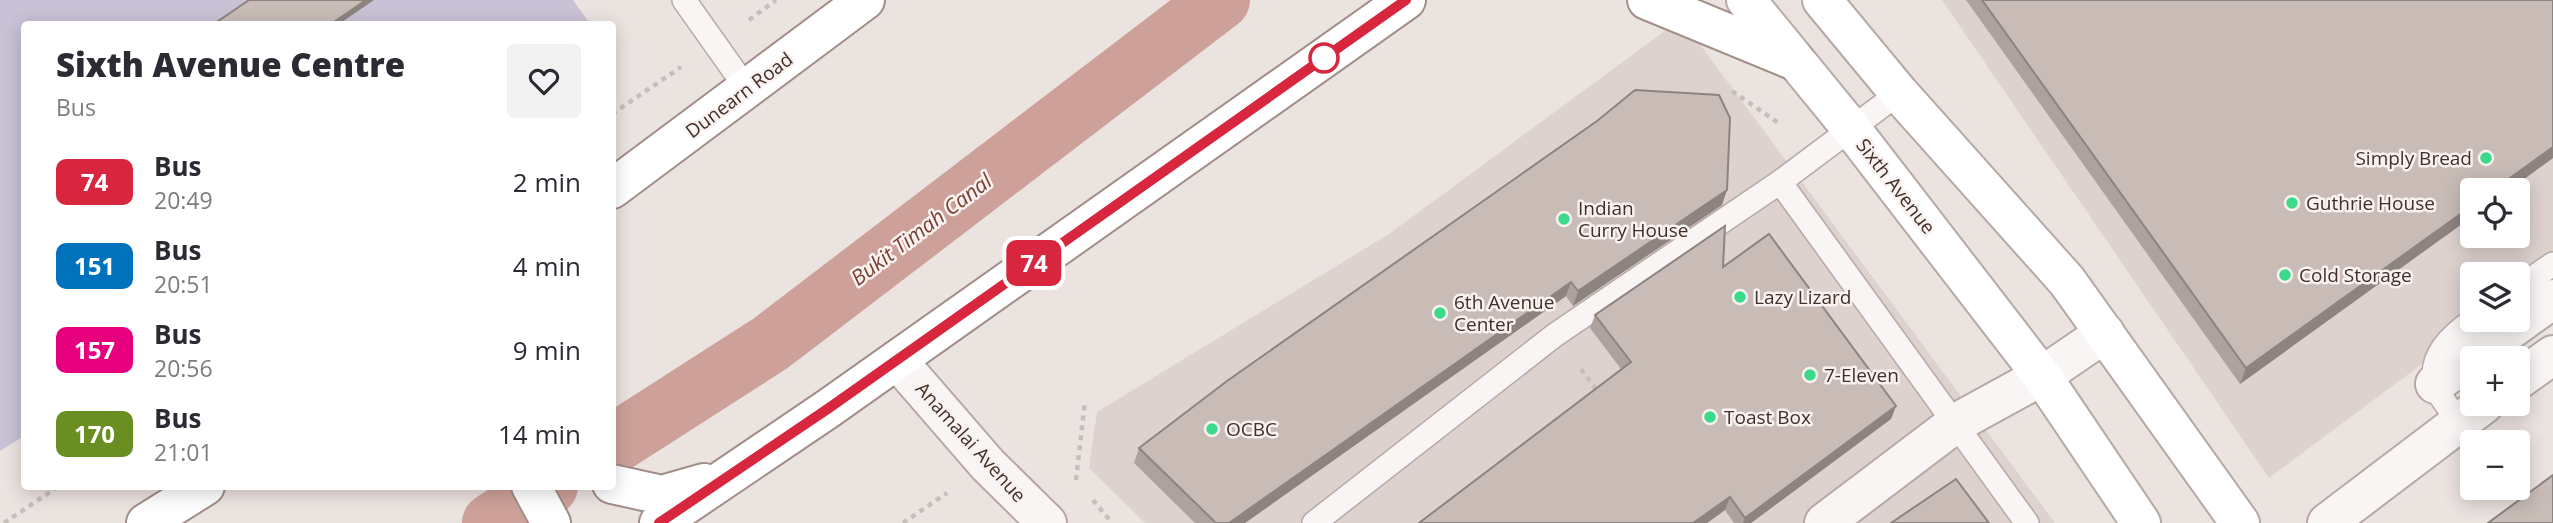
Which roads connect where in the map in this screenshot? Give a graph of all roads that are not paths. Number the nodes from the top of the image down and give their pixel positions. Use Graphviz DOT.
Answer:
graph roads {
  1 [pos="684,0"];
  2 [pos="865,0"];
  3 [pos="1406,0"];
  4 [pos="1647,0"];
  5 [pos="1746,0"];
  6 [pos="1822,0"];
  7 [pos="1795,61"];
  8 [pos="747,89"];
  9 [pos="1899,93"];
  10 [pos="1850,127"];
  11 [pos="1780,182"];
  12 [pos="616,186"];
  13 [pos="2553,264"];
  14 [pos="2530,280"];
  15 [pos="2553,299"];
  16 [pos="2460,331"];
  17 [pos="2105,333"];
  18 [pos="2553,355"];
  19 [pos="897,360"];
  20 [pos="2530,371"];
  21 [pos="2042,376"];
  22 [pos="2435,384"];
  23 [pos="2460,404"];
  24 [pos="2468,416"];
  25 [pos="1956,423"];
  26 [pos="726,477"];
  27 [pos="616,485"];
  28 [pos="163,490"];
  29 [pos="199,490"];
  30 [pos="114,523"];
  31 [pos="146,523"];
  32 [pos="659,523"];
  33 [pos="1047,523"];
  34 [pos="1314,523"];
  35 [pos="1824,523"];
  36 [pos="2027,523"];
  37 [pos="2141,523"];
  38 [pos="2240,523"];
  39 [pos="2326,523"];
  1 -- 8 [label="lane"];
  2 -- 8 [label="main road, Dunearn Road"];
  3 -- 19 [label="main road"];
  4 -- 7 [label="main road"];
  5 -- 7 [label="main road, Sixth Avenue"];
  6 -- 9 [label="main road"];
  7 -- 10 [label="main road, Sixth Avenue"];
  8 -- 12 [label="main road, Dunearn Road"];
  9 -- 10 [label="lane"];
  9 -- 17 [label="main road"];
  10 -- 11 [label="lane"];
  10 -- 21 [label="main road, Sixth Avenue"];
  11 -- 25 [label="lane"];
  11 -- 34 [label="lane"];
  13 -- 14 [label="lane"];
  15 -- 22 [label="street"];
  16 -- 22 [label="lane"];
  17 -- 21 [label="street"];
  17 -- 38 [label="main road"];
  18 -- 20 [label="street"];
  19 -- 26 [label="main road"];
  19 -- 33 [label="street, Anamalai Avenue"];
  21 -- 25 [label="street"];
  21 -- 37 [label="main road, Sixth Avenue"];
  22 -- 23 [label="lane"];
  24 -- 39 [label="street"];
  25 -- 35 [label="street"];
  25 -- 36 [label="lane"];
  26 -- 27 [label="main road"];
  26 -- 32 [label="main road"];
  28 -- 30 [label="main road"];
  29 -- 31 [label="main road"];
}
